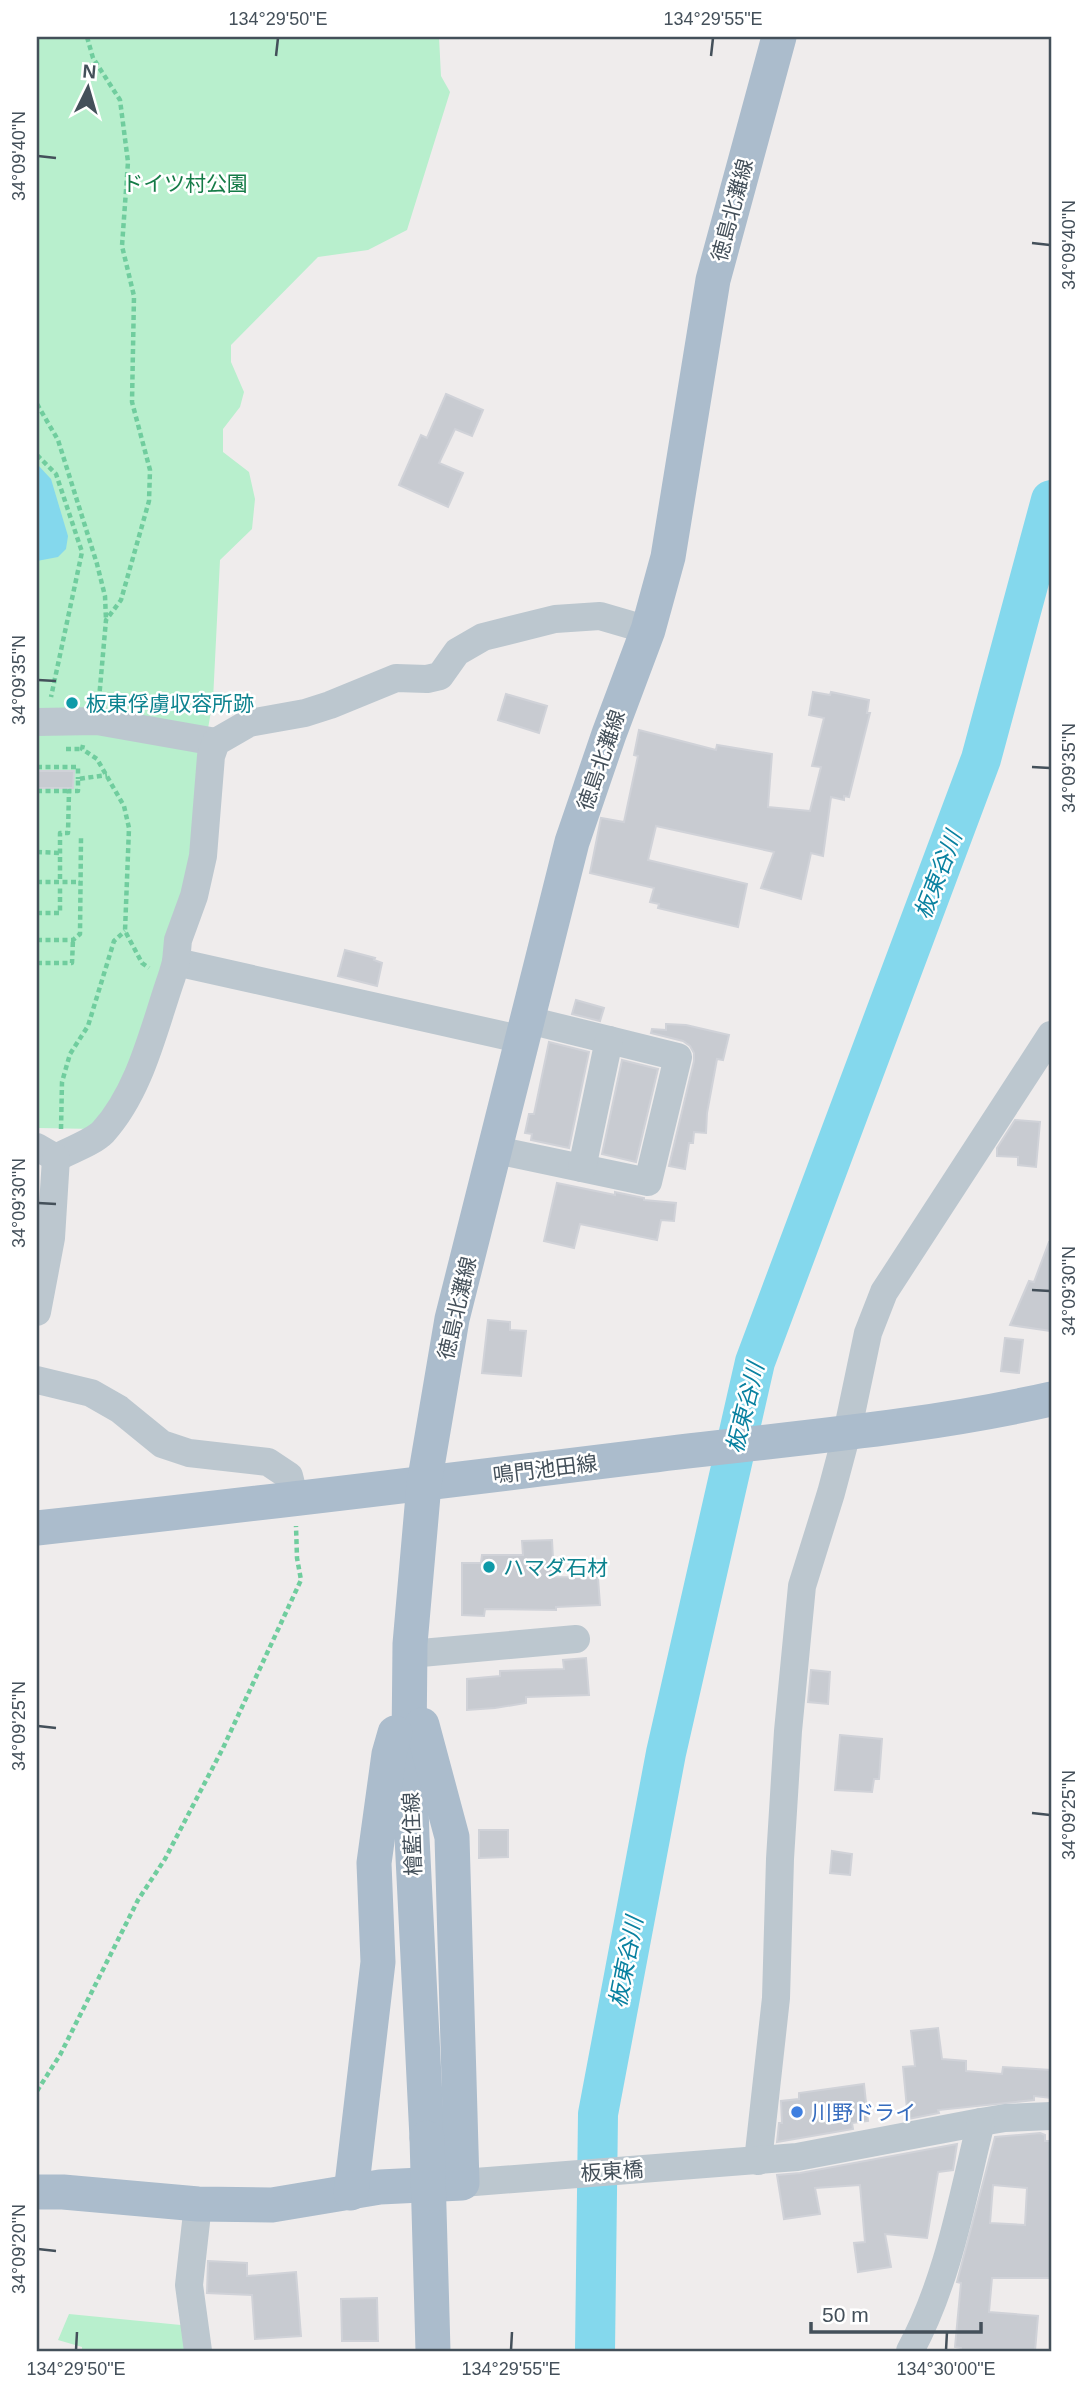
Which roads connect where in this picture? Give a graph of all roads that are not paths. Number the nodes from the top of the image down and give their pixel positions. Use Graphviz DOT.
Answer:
graph roads {
  1 [pos="779,37"];
  2 [pos="648,630"];
  3 [pos="41,722"];
  4 [pos="216,742"];
  5 [pos="174,969"];
  6 [pos="526,1030"];
  7 [pos="1051,1035"];
  8 [pos="609,1040"];
  9 [pos="496,1150"];
  10 [pos="46,1152"];
  11 [pos="582,1168"];
  12 [pos="37,1312"];
  13 [pos="37,1380"];
  14 [pos="1051,1399"];
  15 [pos="837,1434"];
  16 [pos="424,1484"];
  17 [pos="295,1500"];
  18 [pos="37,1528"];
  19 [pos="576,1639"];
  20 [pos="410,1668"];
  21 [pos="1051,2116"];
  22 [pos="981,2122"];
  23 [pos="750,2162"];
  24 [pos="473,2182"];
  25 [pos="37,2192"];
  26 [pos="351,2193"];
  27 [pos="198,2204"];
  28 [pos="198,2351"];
  29 [pos="433,2351"];
  30 [pos="910,2351"];
  1 -- 2 [label="main road, 徳島北灘線"];
  2 -- 4 [label="street"];
  2 -- 6 [label="main road, 徳島北灘線"];
  3 -- 4 [label="street"];
  4 -- 5 [label="street"];
  5 -- 6 [label="street"];
  5 -- 10 [label="street"];
  6 -- 8 [label="street"];
  6 -- 9 [label="main road, 徳島北灘線"];
  7 -- 15 [label="street"];
  8 -- 11 [label="street"];
  8 -- 11 [label="street"];
  9 -- 11 [label="street"];
  9 -- 16 [label="main road, 徳島北灘線"];
  10 -- 12 [label="street"];
  13 -- 17 [label="street"];
  14 -- 15 [label="main road, 鳴門池田線"];
  15 -- 16 [label="main road, 鳴門池田線"];
  15 -- 23 [label="street"];
  16 -- 17 [label="main road, 鳴門池田線"];
  16 -- 20 [label="main road, 檜藍住線"];
  17 -- 18 [label="main road, 鳴門池田線"];
  19 -- 20 [label="street"];
  20 -- 24 [label="main road"];
  20 -- 26 [label="main road"];
  20 -- 29 [label="main road, 檜藍住線, bridge"];
  21 -- 22 [label="street, 板東橋"];
  22 -- 23 [label="street, 板東橋"];
  22 -- 30 [label="street"];
  23 -- 24 [label="street, 板東橋"];
  24 -- 26 [label="main road"];
  25 -- 27 [label="main road"];
  26 -- 27 [label="main road"];
  27 -- 28 [label="street"];
}
